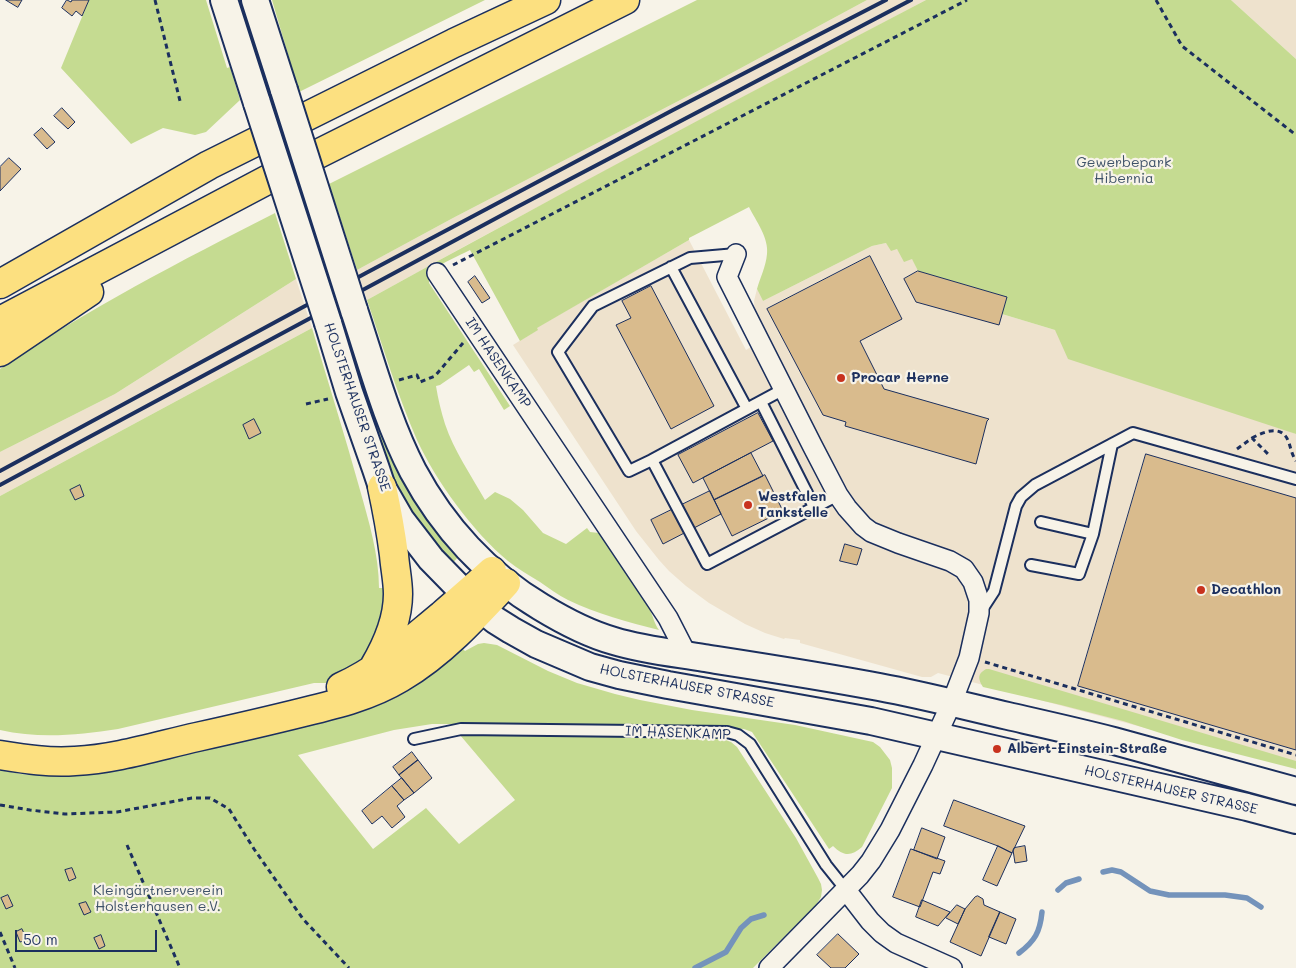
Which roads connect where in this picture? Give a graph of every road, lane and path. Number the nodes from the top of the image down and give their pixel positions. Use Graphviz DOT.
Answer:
graph roads {
  1 [pos="155,0"];
  2 [pos="224,0"];
  3 [pos="255,0"];
  4 [pos="519,0"];
  5 [pos="546,0"];
  6 [pos="624,0"];
  7 [pos="967,0"];
  8 [pos="1156,0"];
  9 [pos="454,43"];
  10 [pos="180,101"];
  11 [pos="1296,135"];
  12 [pos="170,231"];
  13 [pos="736,254"];
  14 [pos="672,268"];
  15 [pos="437,273"];
  16 [pos="0,284"];
  17 [pos="0,321"];
  18 [pos="476,329"];
  19 [pos="0,352"];
  20 [pos="398,380"];
  21 [pos="784,389"];
  22 [pos="330,398"];
  23 [pos="760,402"];
  24 [pos="306,404"];
  25 [pos="747,409"];
  26 [pos="1252,438"];
  27 [pos="1112,444"];
  28 [pos="652,460"];
  29 [pos="1296,461"];
  30 [pos="1296,479"];
  31 [pos="382,487"];
  32 [pos="838,495"];
  33 [pos="814,507"];
  34 [pos="1041,522"];
  35 [pos="1093,534"];
  36 [pos="1031,565"];
  37 [pos="499,577"];
  38 [pos="474,602"];
  39 [pos="979,613"];
  40 [pos="687,655"];
  41 [pos="969,658"];
  42 [pos="370,672"];
  43 [pos="952,702"];
  44 [pos="936,736"];
  45 [pos="414,738"];
  46 [pos="0,742"];
  47 [pos="0,755"];
  48 [pos="1296,755"];
  49 [pos="1296,791"];
  50 [pos="0,805"];
  51 [pos="1296,820"];
  52 [pos="127,845"];
  53 [pos="846,890"];
  54 [pos="0,932"];
  55 [pos="15,968"];
  56 [pos="180,968"];
  57 [pos="348,968"];
  58 [pos="769,968"];
  59 [pos="952,968"];
  1 -- 10 [label="path"];
  2 -- 31 [label="main road, HOLSTERHAUSER STRASSE, bridge"];
  3 -- 37 [label="main road, HOLSTERHAUSER STRASSE, bridge"];
  4 -- 9 [label="highway"];
  5 -- 9 [label="highway"];
  6 -- 12 [label="highway"];
  7 -- 15 [label="path"];
  8 -- 11 [label="path"];
  9 -- 16 [label="highway"];
  12 -- 17 [label="highway"];
  12 -- 19 [label="highway"];
  13 -- 14 [label="lane"];
  13 -- 21 [label="street"];
  14 -- 25 [label="lane"];
  14 -- 28 [label="lane"];
  15 -- 18 [label="street, IM HASENKAMP"];
  18 -- 20 [label="path"];
  18 -- 40 [label="street, IM HASENKAMP"];
  21 -- 23 [label="lane"];
  21 -- 32 [label="street"];
  22 -- 24 [label="path"];
  23 -- 25 [label="lane"];
  23 -- 33 [label="lane"];
  25 -- 28 [label="lane"];
  26 -- 29 [label="path"];
  27 -- 30 [label="lane"];
  27 -- 35 [label="lane"];
  27 -- 39 [label="lane"];
  28 -- 33 [label="lane"];
  31 -- 38 [label="main road, HOLSTERHAUSER STRASSE"];
  31 -- 42 [label="highway"];
  32 -- 33 [label="lane"];
  32 -- 39 [label="street"];
  34 -- 35 [label="lane"];
  35 -- 36 [label="lane"];
  37 -- 38 [label="highway"];
  37 -- 40 [label="main road, HOLSTERHAUSER STRASSE"];
  38 -- 42 [label="highway"];
  38 -- 44 [label="main road, HOLSTERHAUSER STRASSE"];
  38 -- 47 [label="highway"];
  39 -- 41 [label="street"];
  40 -- 43 [label="main road, HOLSTERHAUSER STRASSE"];
  41 -- 43 [label="street"];
  41 -- 48 [label="path"];
  42 -- 46 [label="highway"];
  43 -- 44 [label="street"];
  43 -- 49 [label="main road, HOLSTERHAUSER STRASSE"];
  44 -- 51 [label="main road, HOLSTERHAUSER STRASSE"];
  44 -- 53 [label="street"];
  45 -- 53 [label="lane, IM HASENKAMP"];
  50 -- 57 [label="path"];
  52 -- 56 [label="path"];
  53 -- 58 [label="street"];
  53 -- 59 [label="street, IM HASENKAMP"];
  54 -- 55 [label="path"];
}
